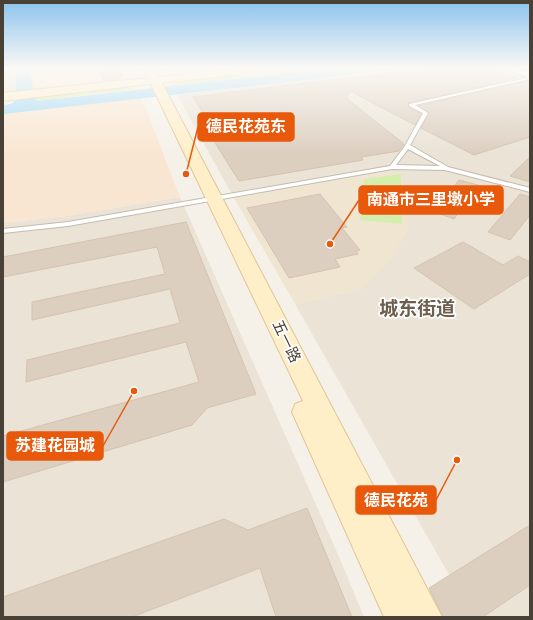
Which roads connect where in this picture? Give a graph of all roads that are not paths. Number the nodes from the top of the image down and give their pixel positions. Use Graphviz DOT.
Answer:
graph roads {
  1 [pos="159,96"];
  2 [pos="450,96"];
  3 [pos="407,146"];
  4 [pos="392,167"];
  5 [pos="445,168"];
  6 [pos="530,190"];
  7 [pos="210,199"];
  8 [pos="3,231"];
  9 [pos="403,617"];
  10 [pos="424,617"];
  1 -- 7 [label="main road, 五一路"];
  2 -- 3 [label="lane"];
  3 -- 4 [label="lane"];
  3 -- 5 [label="lane"];
  4 -- 5 [label="lane"];
  4 -- 7 [label="lane"];
  5 -- 6 [label="lane"];
  7 -- 8 [label="lane"];
  7 -- 9 [label="main road, 五一路"];
  7 -- 10 [label="main road, 五一路"];
}
